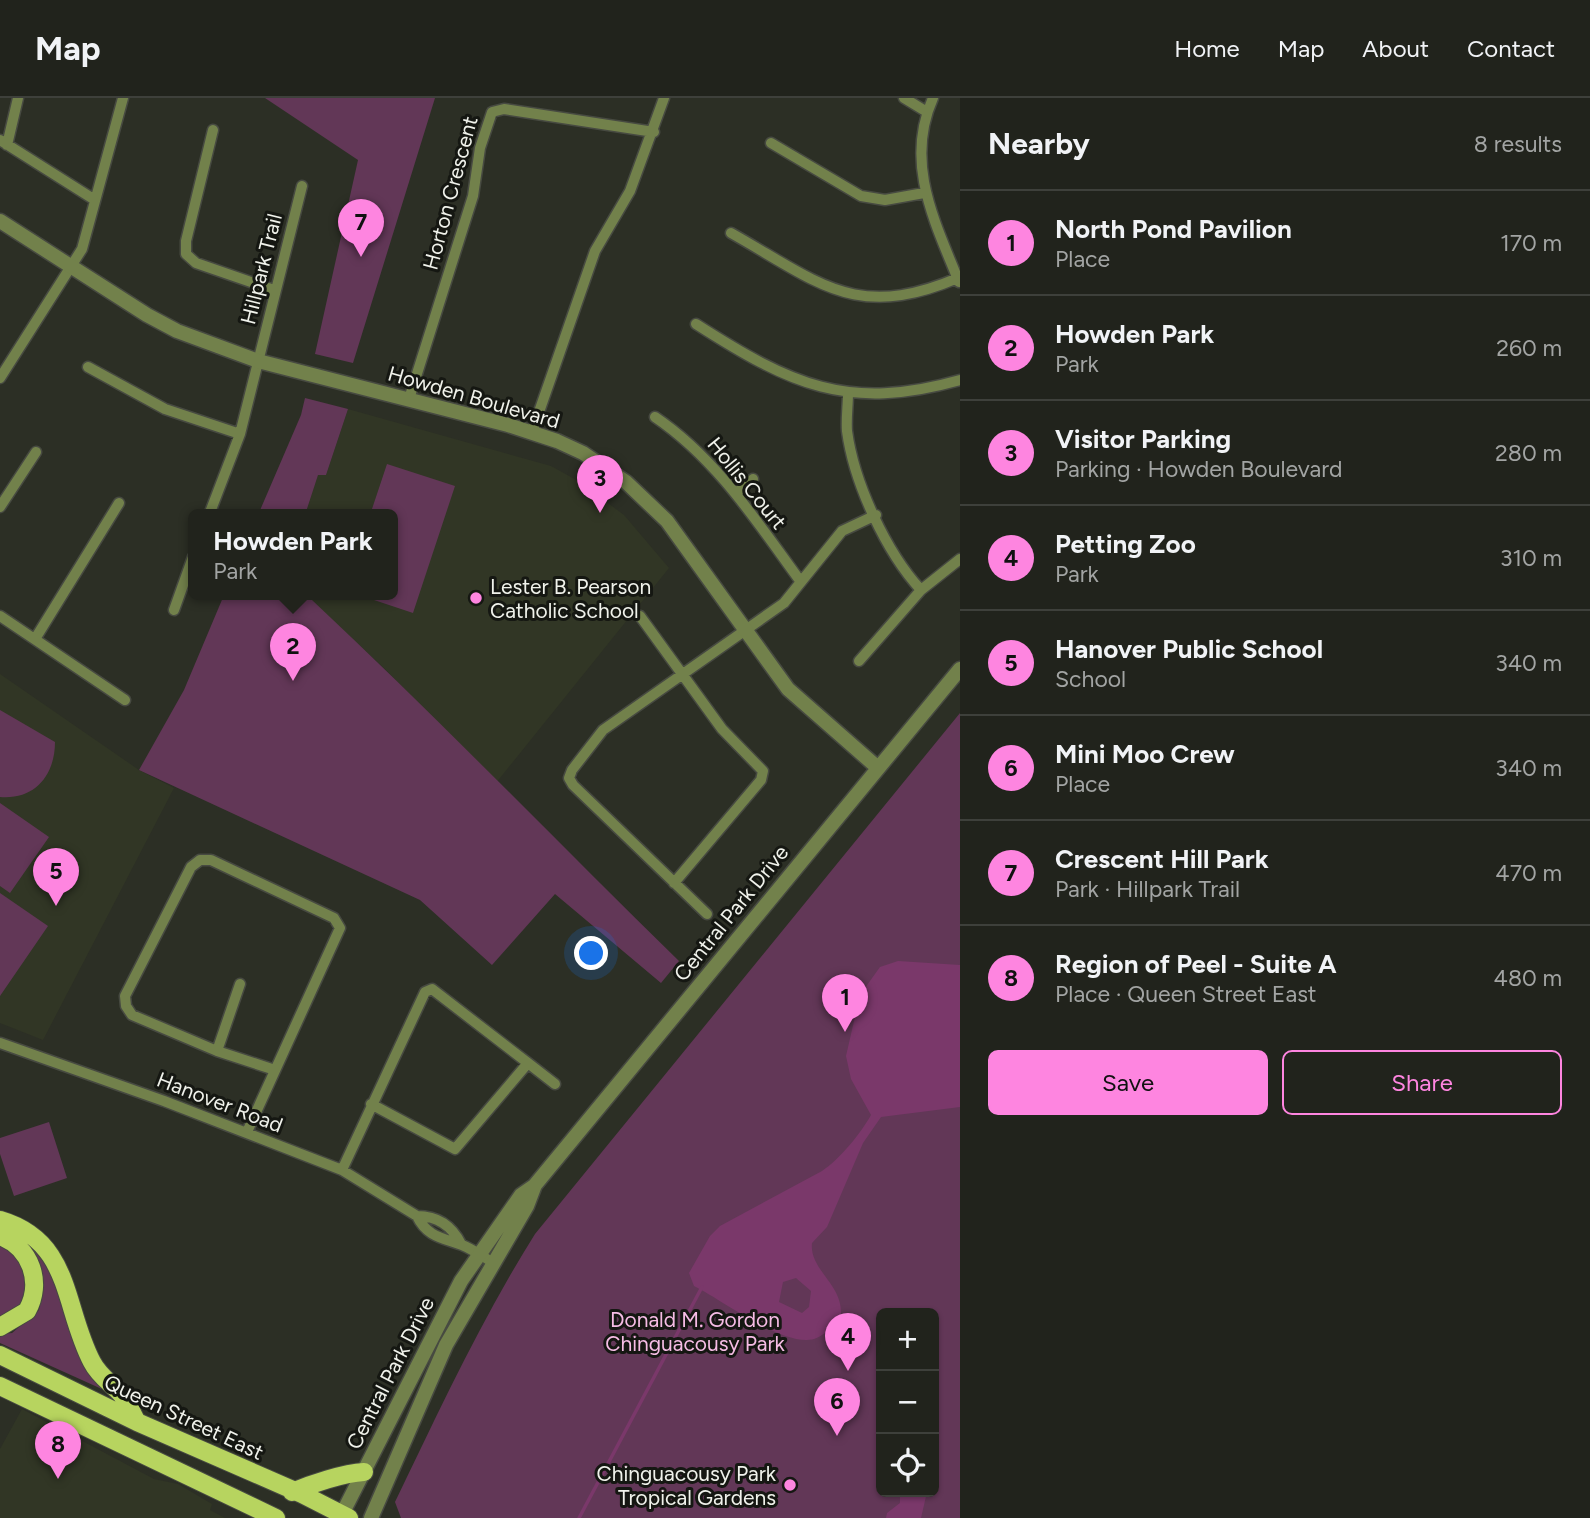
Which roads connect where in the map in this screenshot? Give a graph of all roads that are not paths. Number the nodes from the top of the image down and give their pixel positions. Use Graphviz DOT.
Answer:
graph roads {
  1 [pos="18,98"];
  2 [pos="123,98"];
  3 [pos="664,98"];
  4 [pos="904,98"];
  5 [pos="933,98"];
  6 [pos="926,112"];
  7 [pos="213,130"];
  8 [pos="654,132"];
  9 [pos="3,143"];
  10 [pos="771,143"];
  11 [pos="302,186"];
  12 [pos="924,192"];
  13 [pos="95,200"];
  14 [pos="0,221"];
  15 [pos="731,233"];
  16 [pos="73,268"];
  17 [pos="959,280"];
  18 [pos="274,290"];
  19 [pos="696,324"];
  20 [pos="258,361"];
  21 [pos="88,367"];
  22 [pos="0,378"];
  23 [pos="960,380"];
  24 [pos="848,393"];
  25 [pos="409,399"];
  26 [pos="655,418"];
  27 [pos="532,432"];
  28 [pos="240,434"];
  29 [pos="36,452"];
  30 [pos="753,479"];
  31 [pos="736,493"];
  32 [pos="119,503"];
  33 [pos="0,507"];
  34 [pos="211,509"];
  35 [pos="876,515"];
  36 [pos="960,559"];
  37 [pos="188,570"];
  38 [pos="801,582"];
  39 [pos="921,590"];
  40 [pos="173,610"];
  41 [pos="0,616"];
  42 [pos="640,616"];
  43 [pos="746,632"];
  44 [pos="35,639"];
  45 [pos="859,661"];
  46 [pos="960,669"];
  47 [pos="681,675"];
  48 [pos="125,700"];
  49 [pos="878,768"];
  50 [pos="674,883"];
  51 [pos="707,914"];
  52 [pos="240,984"];
  53 [pos="0,1043"];
  54 [pos="217,1051"];
  55 [pos="528,1063"];
  56 [pos="275,1070"];
  57 [pos="555,1084"];
  58 [pos="371,1104"];
  59 [pos="247,1132"];
  60 [pos="342,1170"];
  61 [pos="0,1220"];
  62 [pos="0,1236"];
  63 [pos="485,1258"];
  64 [pos="0,1327"];
  65 [pos="0,1355"];
  66 [pos="0,1386"];
  67 [pos="137,1422"];
  68 [pos="364,1472"];
  69 [pos="292,1492"];
  70 [pos="344,1517"];
  71 [pos="276,1518"];
  72 [pos="371,1518"];
  1 -- 9 [label="street"];
  2 -- 13 [label="street"];
  3 -- 8 [label="street"];
  4 -- 6 [label="street"];
  5 -- 6 [label="street"];
  6 -- 12 [label="street"];
  7 -- 18 [label="street"];
  8 -- 25 [label="street, Horton Crescent"];
  8 -- 27 [label="street"];
  9 -- 13 [label="street"];
  10 -- 12 [label="street"];
  11 -- 18 [label="street, Hillpark Trail"];
  12 -- 17 [label="street"];
  13 -- 16 [label="street"];
  14 -- 16 [label="street, Howden Boulevard"];
  15 -- 17 [label="street"];
  16 -- 20 [label="street, Howden Boulevard"];
  16 -- 22 [label="street"];
  18 -- 20 [label="street, Hillpark Trail"];
  19 -- 24 [label="street"];
  20 -- 25 [label="street, Howden Boulevard"];
  20 -- 28 [label="street, Hillpark Trail"];
  21 -- 28 [label="street"];
  23 -- 24 [label="street"];
  24 -- 35 [label="street"];
  25 -- 27 [label="street, Howden Boulevard"];
  26 -- 31 [label="street, Hollis Court"];
  27 -- 43 [label="street, Howden Boulevard"];
  28 -- 34 [label="street, Hillpark Trail"];
  29 -- 33 [label="street"];
  30 -- 31 [label="street"];
  31 -- 38 [label="street, Hollis Court"];
  32 -- 44 [label="street"];
  35 -- 38 [label="street"];
  35 -- 39 [label="street"];
  36 -- 39 [label="street"];
  37 -- 40 [label="street"];
  38 -- 43 [label="street"];
  39 -- 45 [label="street"];
  41 -- 44 [label="street"];
  42 -- 47 [label="street"];
  43 -- 47 [label="street"];
  43 -- 49 [label="street, Howden Boulevard"];
  44 -- 48 [label="street"];
  46 -- 49 [label="street, Central Park Drive"];
  47 -- 50 [label="street"];
  47 -- 50 [label="street"];
  49 -- 63 [label="street, Central Park Drive"];
  50 -- 51 [label="street"];
  52 -- 54 [label="street"];
  53 -- 59 [label="street, Hanover Road"];
  54 -- 56 [label="street"];
  54 -- 56 [label="street"];
  55 -- 57 [label="street"];
  55 -- 58 [label="street"];
  55 -- 58 [label="street"];
  56 -- 59 [label="street"];
  58 -- 60 [label="street"];
  59 -- 60 [label="street, Hanover Road"];
  60 -- 63 [label="street, Hanover Road"];
  61 -- 67 [label="main road"];
  62 -- 64 [label="main road"];
  63 -- 68 [label="street, Central Park Drive"];
  63 -- 72 [label="street, Central Park Drive"];
  65 -- 67 [label="main road, Queen Street East"];
  66 -- 71 [label="main road"];
  67 -- 69 [label="main road, Queen Street East"];
  68 -- 69 [label="main road"];
  68 -- 70 [label="street, Central Park Drive"];
  69 -- 70 [label="main road, Queen Street East"];
}
